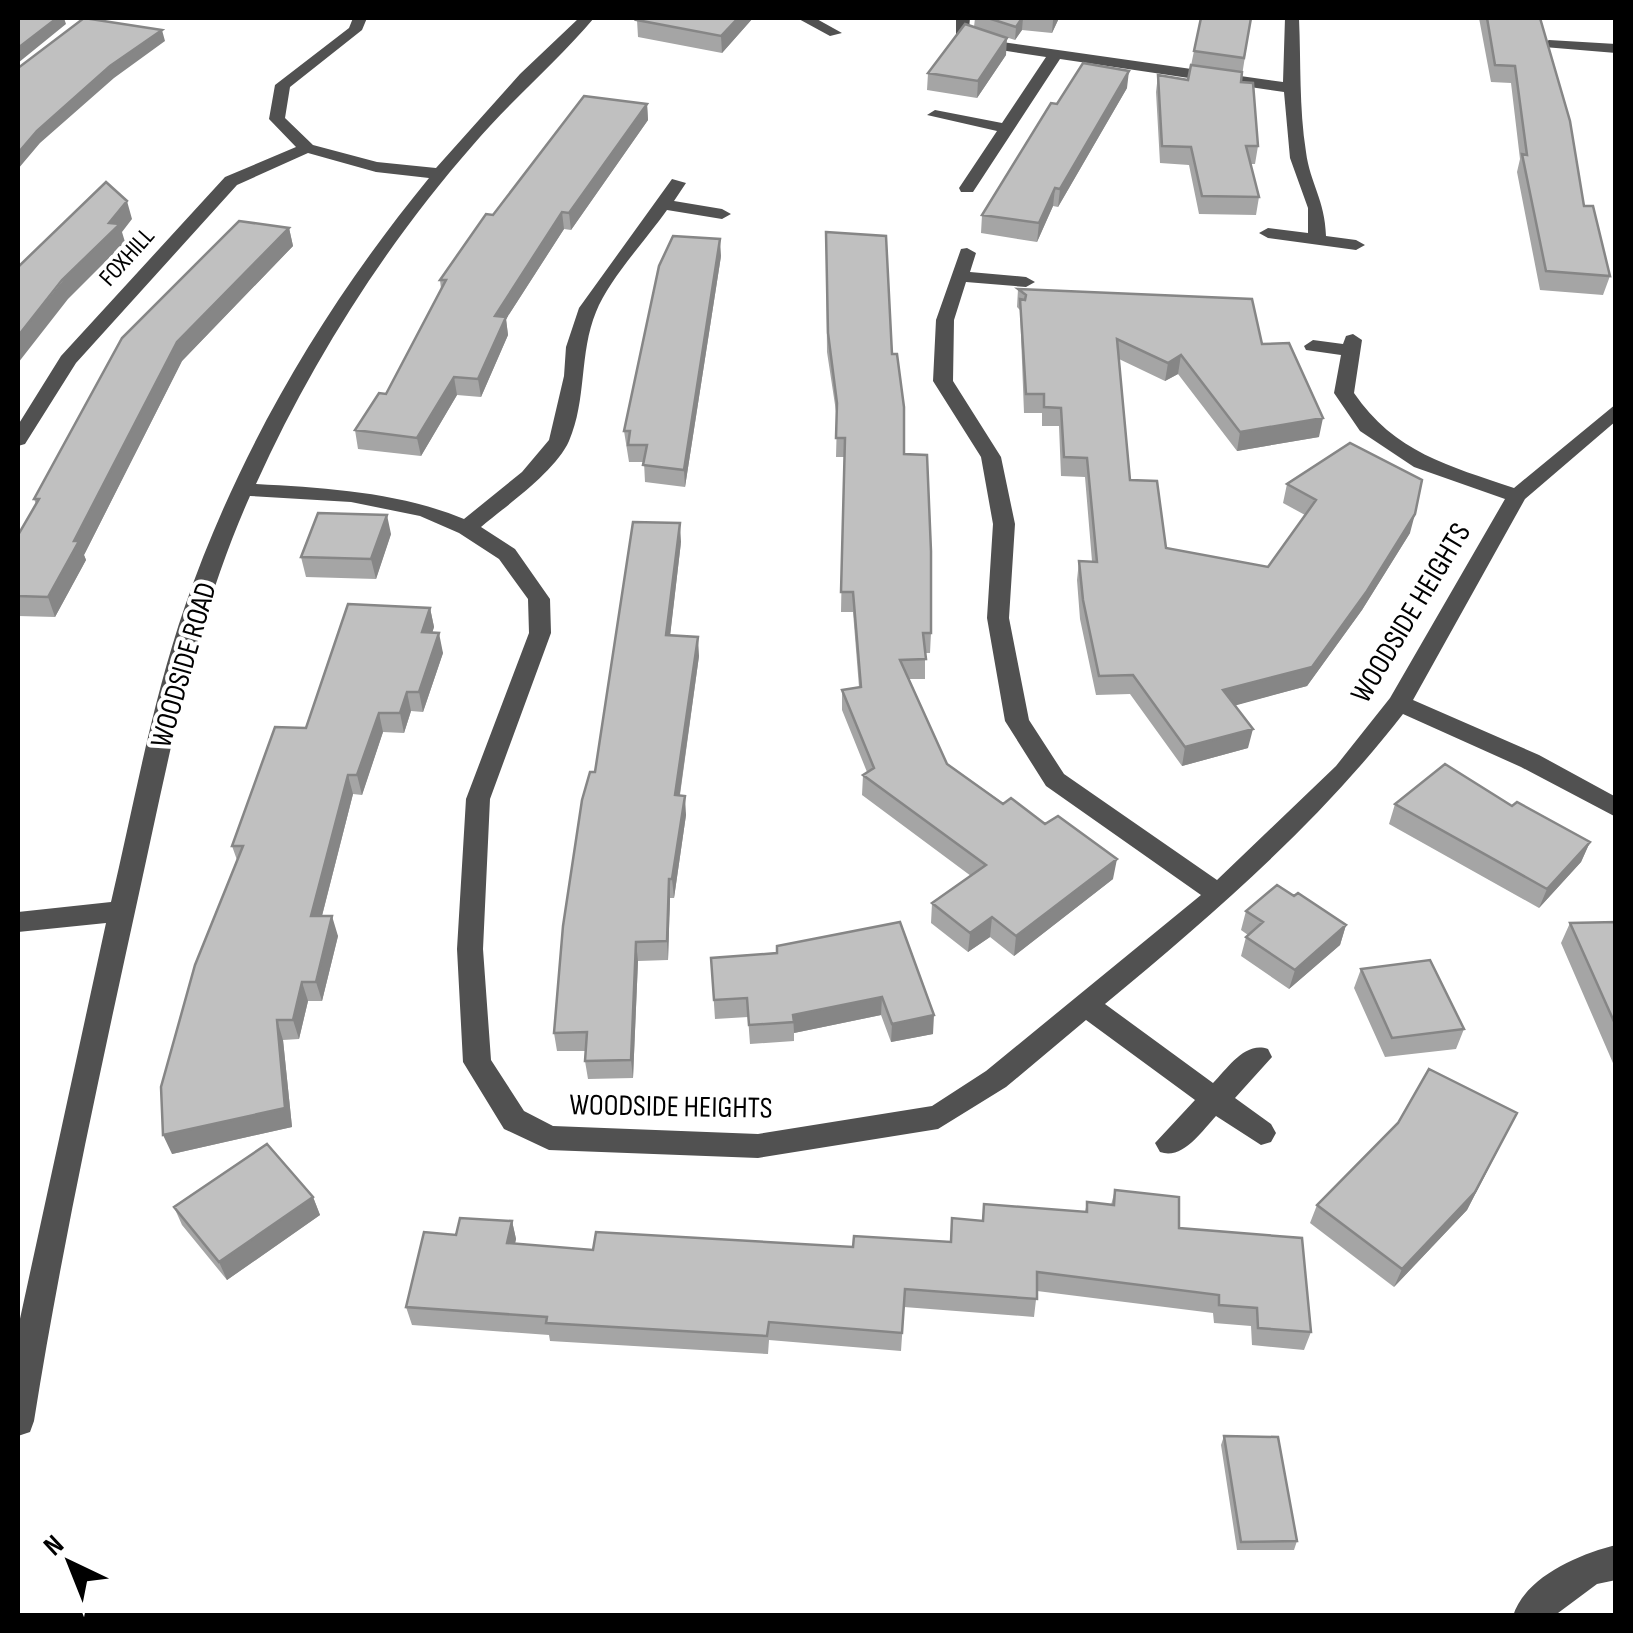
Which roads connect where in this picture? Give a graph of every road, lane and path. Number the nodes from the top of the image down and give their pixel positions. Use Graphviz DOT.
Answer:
graph roads {
  1 [pos="360,18"];
  2 [pos="588,18"];
  3 [pos="804,18"];
  4 [pos="963,18"];
  5 [pos="1292,18"];
  6 [pos="836,33"];
  7 [pos="1549,44"];
  8 [pos="1616,50"];
  9 [pos="1055,55"];
  10 [pos="1291,88"];
  11 [pos="935,115"];
  12 [pos="1006,128"];
  13 [pos="307,148"];
  14 [pos="442,174"];
  15 [pos="678,183"];
  16 [pos="967,188"];
  17 [pos="661,204"];
  18 [pos="722,214"];
  19 [pos="1268,233"];
  20 [pos="1318,240"];
  21 [pos="1356,245"];
  22 [pos="967,253"];
  23 [pos="959,276"];
  24 [pos="1026,282"];
  25 [pos="1313,346"];
  26 [pos="1616,410"];
  27 [pos="18,440"];
  28 [pos="242,490"];
  29 [pos="1517,496"];
  30 [pos="466,528"];
  31 [pos="1399,703"];
  32 [pos="1616,808"];
  33 [pos="1219,894"];
  34 [pos="122,910"];
  35 [pos="18,922"];
  36 [pos="1085,1005"];
  37 [pos="1258,1058"];
  38 [pos="1214,1099"];
  39 [pos="1262,1133"];
  40 [pos="1170,1143"];
  41 [pos="18,1421"];
  42 [pos="1616,1562"];
  43 [pos="1531,1616"];
  1 -- 13 [label="street"];
  2 -- 14 [label="street, WOODSIDE ROAD"];
  3 -- 6 [label="street"];
  4 -- 9 [label="street"];
  5 -- 10 [label="street"];
  7 -- 8 [label="street"];
  9 -- 10 [label="street"];
  9 -- 12 [label="street"];
  10 -- 20 [label="street"];
  11 -- 12 [label="street"];
  12 -- 16 [label="street"];
  13 -- 14 [label="street"];
  13 -- 27 [label="street, FOXHILL"];
  14 -- 28 [label="street, WOODSIDE ROAD"];
  15 -- 17 [label="street"];
  17 -- 18 [label="street"];
  17 -- 30 [label="street"];
  19 -- 20 [label="street"];
  20 -- 21 [label="street"];
  22 -- 23 [label="street"];
  23 -- 24 [label="street"];
  23 -- 33 [label="street"];
  25 -- 29 [label="street"];
  26 -- 29 [label="street, WOODSIDE HEIGHTS"];
  28 -- 30 [label="street, WOODSIDE HEIGHTS"];
  28 -- 34 [label="street, WOODSIDE ROAD"];
  29 -- 31 [label="street, WOODSIDE HEIGHTS"];
  30 -- 36 [label="street, WOODSIDE HEIGHTS"];
  31 -- 32 [label="street"];
  31 -- 33 [label="street, WOODSIDE HEIGHTS"];
  33 -- 36 [label="street, WOODSIDE HEIGHTS"];
  34 -- 35 [label="street"];
  34 -- 41 [label="street, WOODSIDE ROAD"];
  36 -- 38 [label="street"];
  37 -- 38 [label="street"];
  38 -- 39 [label="street"];
  38 -- 40 [label="street"];
  42 -- 43 [label="street"];
}
